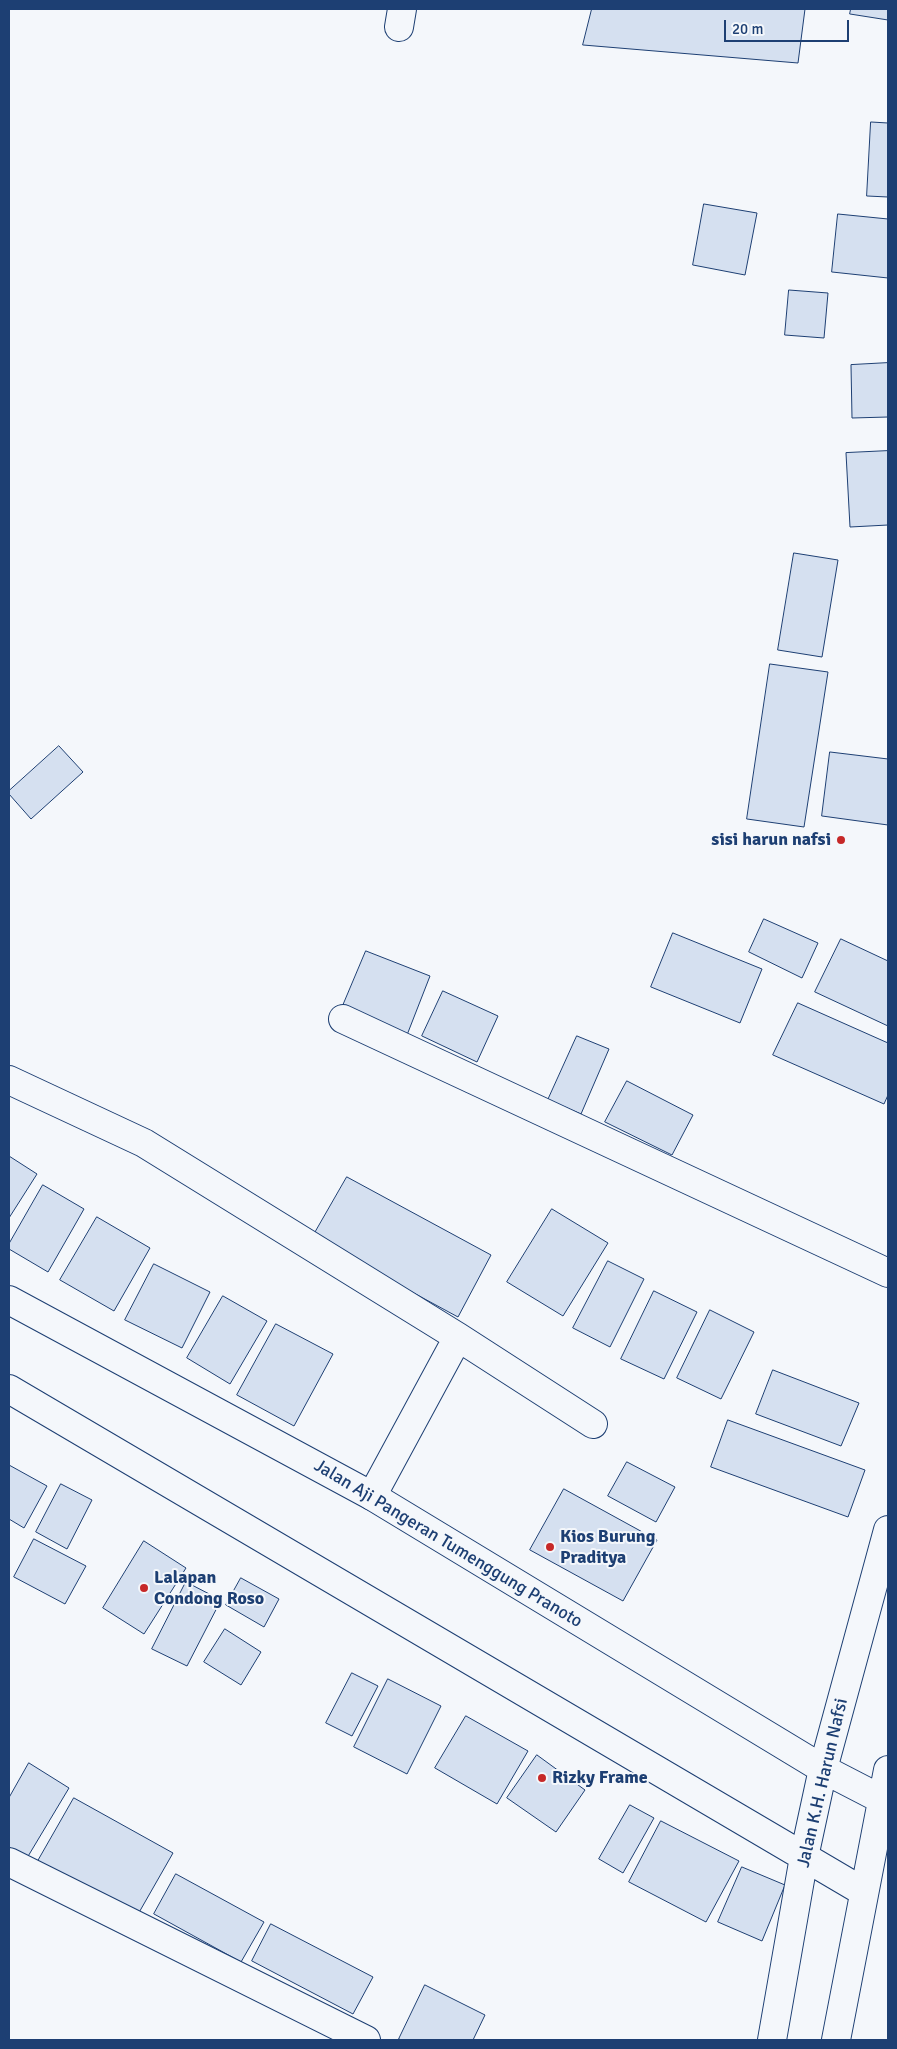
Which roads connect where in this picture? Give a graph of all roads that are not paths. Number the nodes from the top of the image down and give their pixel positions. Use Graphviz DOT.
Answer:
graph roads {
  1 [pos="343,1019"];
  2 [pos="9,1080"];
  3 [pos="888,1273"];
  4 [pos="9,1300"];
  5 [pos="458,1337"];
  6 [pos="9,1389"];
  7 [pos="593,1424"];
  8 [pos="372,1496"];
  9 [pos="888,1530"];
  10 [pos="823,1769"];
  11 [pos="888,1770"];
  12 [pos="881,1799"];
  13 [pos="804,1857"];
  14 [pos="9,1862"];
  15 [pos="864,1892"];
  16 [pos="366,2040"];
  17 [pos="772,2040"];
  18 [pos="836,2040"];
  1 -- 3 [label="main road"];
  2 -- 5 [label="main road"];
  4 -- 8 [label="main road, Jalan Aji Pangeran Tumenggung Pranoto"];
  5 -- 7 [label="main road"];
  5 -- 8 [label="main road"];
  6 -- 13 [label="main road"];
  8 -- 10 [label="main road, Jalan Aji Pangeran Tumenggung Pranoto"];
  9 -- 10 [label="main road, Jalan K.H. Harun Nafsi"];
  10 -- 12 [label="main road, Jalan Aji Pangeran Tumenggung Pranoto"];
  10 -- 13 [label="main road, Jalan K.H. Harun Nafsi"];
  11 -- 12 [label="main road"];
  12 -- 15 [label="main road"];
  13 -- 15 [label="main road"];
  13 -- 17 [label="main road, Jalan K.H. Harun Nafsi"];
  14 -- 16 [label="main road"];
  15 -- 18 [label="main road"];
}
